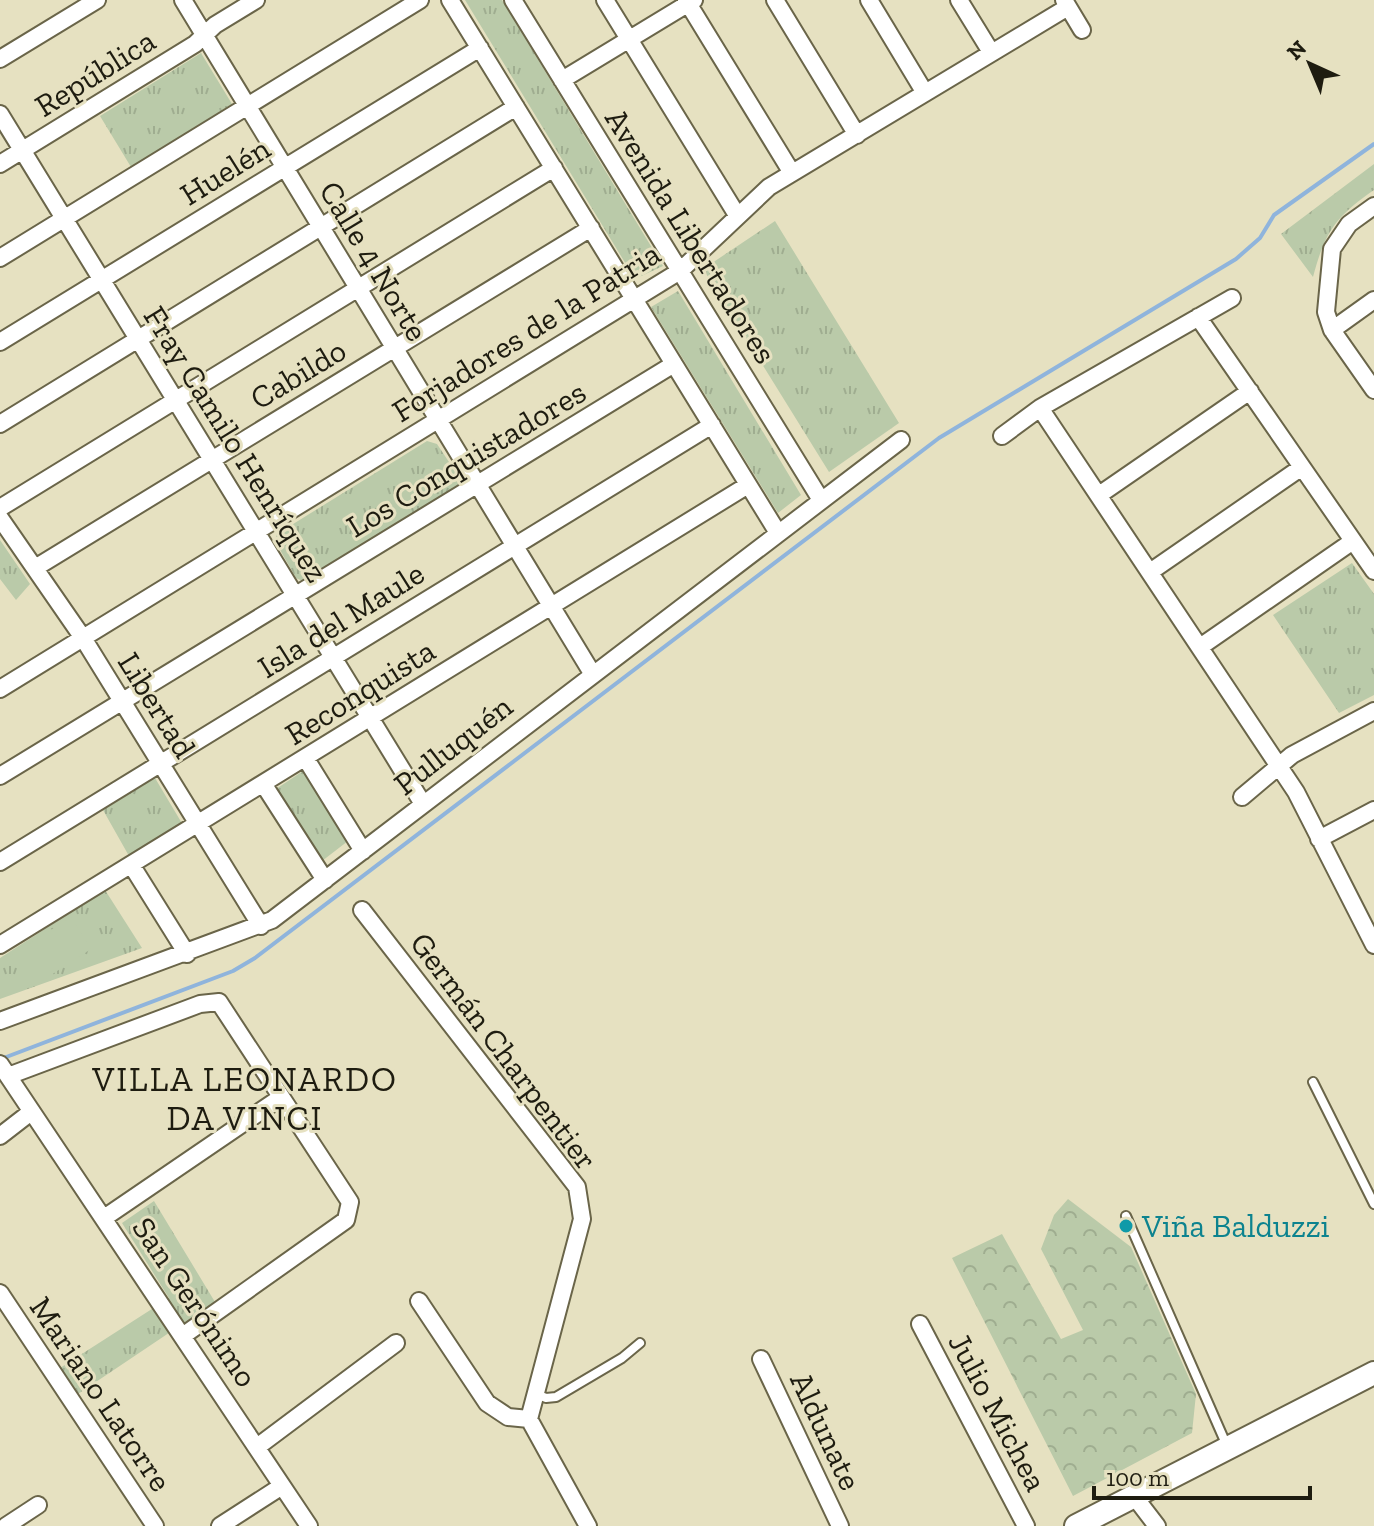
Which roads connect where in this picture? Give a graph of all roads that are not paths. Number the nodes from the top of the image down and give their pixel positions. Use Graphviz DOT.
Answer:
graph roads {
  1 [pos="97,0"];
  2 [pos="183,0"];
  3 [pos="256,0"];
  4 [pos="420,0"];
  5 [pos="450,0"];
  6 [pos="513,0"];
  7 [pos="605,0"];
  8 [pos="775,0"];
  9 [pos="869,0"];
  10 [pos="959,0"];
  11 [pos="689,1"];
  12 [pos="1066,3"];
  13 [pos="1082,30"];
  14 [pos="205,35"];
  15 [pos="629,39"];
  16 [pos="480,48"];
  17 [pos="991,52"];
  18 [pos="0,59"];
  19 [pos="562,80"];
  20 [pos="925,93"];
  21 [pos="248,106"];
  22 [pos="516,107"];
  23 [pos="0,114"];
  24 [pos="857,135"];
  25 [pos="22,150"];
  26 [pos="0,164"];
  27 [pos="285,167"];
  28 [pos="554,168"];
  29 [pos="792,173"];
  30 [pos="1374,206"];
  31 [pos="737,215"];
  32 [pos="64,219"];
  33 [pos="321,227"];
  34 [pos="591,228"];
  35 [pos="0,258"];
  36 [pos="680,271"];
  37 [pos="102,280"];
  38 [pos="359,288"];
  39 [pos="1232,298"];
  40 [pos="634,299"];
  41 [pos="1374,300"];
  42 [pos="1198,317"];
  43 [pos="1332,330"];
  44 [pos="138,339"];
  45 [pos="0,342"];
  46 [pos="395,348"];
  47 [pos="674,364"];
  48 [pos="1373,387"];
  49 [pos="1250,391"];
  50 [pos="176,400"];
  51 [pos="1040,408"];
  52 [pos="438,419"];
  53 [pos="0,424"];
  54 [pos="712,425"];
  55 [pos="1002,436"];
  56 [pos="901,440"];
  57 [pos="212,460"];
  58 [pos="1302,467"];
  59 [pos="478,484"];
  60 [pos="748,485"];
  61 [pos="1099,495"];
  62 [pos="821,500"];
  63 [pos="0,508"];
  64 [pos="0,518"];
  65 [pos="256,531"];
  66 [pos="778,533"];
  67 [pos="1353,541"];
  68 [pos="515,546"];
  69 [pos="35,568"];
  70 [pos="1374,571"];
  71 [pos="1150,572"];
  72 [pos="296,596"];
  73 [pos="552,606"];
  74 [pos="83,638"];
  75 [pos="1200,647"];
  76 [pos="334,657"];
  77 [pos="592,673"];
  78 [pos="0,689"];
  79 [pos="122,702"];
  80 [pos="1374,711"];
  81 [pos="371,719"];
  82 [pos="306,759"];
  83 [pos="160,763"];
  84 [pos="1278,765"];
  85 [pos="0,776"];
  86 [pos="264,785"];
  87 [pos="1242,797"];
  88 [pos="423,804"];
  89 [pos="1374,810"];
  90 [pos="199,826"];
  91 [pos="1319,839"];
  92 [pos="363,851"];
  93 [pos="0,862"];
  94 [pos="132,866"];
  95 [pos="325,880"];
  96 [pos="362,910"];
  97 [pos="1368,917"];
  98 [pos="261,926"];
  99 [pos="0,945"];
  100 [pos="1374,945"];
  101 [pos="187,954"];
  102 [pos="0,1021"];
  103 [pos="4,1070"];
  104 [pos="1313,1082"];
  105 [pos="280,1098"];
  106 [pos="31,1112"];
  107 [pos="0,1136"];
  108 [pos="1374,1204"];
  109 [pos="1126,1216"];
  110 [pos="104,1218"];
  111 [pos="0,1293"];
  112 [pos="419,1301"];
  113 [pos="920,1324"];
  114 [pos="184,1335"];
  115 [pos="396,1343"];
  116 [pos="640,1343"];
  117 [pos="761,1359"];
  118 [pos="1374,1373"];
  119 [pos="536,1394"];
  120 [pos="529,1419"];
  121 [pos="257,1447"];
  122 [pos="1228,1449"];
  123 [pos="282,1486"];
  124 [pos="1134,1496"];
  125 [pos="38,1505"];
  126 [pos="6,1526"];
  127 [pos="155,1526"];
  128 [pos="220,1526"];
  129 [pos="309,1526"];
  130 [pos="588,1526"];
  131 [pos="840,1526"];
  132 [pos="1026,1526"];
  133 [pos="1076,1526"];
  134 [pos="1157,1526"];
  1 -- 18 [label="street"];
  2 -- 14 [label="street, Calle 4 Norte"];
  3 -- 14 [label="street, República"];
  4 -- 21 [label="street"];
  5 -- 16 [label="street"];
  6 -- 19 [label="street, Avenida Libertadores"];
  7 -- 15 [label="street"];
  8 -- 24 [label="street"];
  9 -- 20 [label="street"];
  10 -- 17 [label="street"];
  11 -- 15 [label="street"];
  11 -- 29 [label="street"];
  12 -- 13 [label="street"];
  12 -- 17 [label="street, Forjadores de la Patria"];
  14 -- 21 [label="street, Calle 4 Norte"];
  14 -- 25 [label="street, República"];
  15 -- 19 [label="street"];
  15 -- 31 [label="street"];
  16 -- 22 [label="street"];
  16 -- 27 [label="street, Huelén"];
  17 -- 20 [label="street, Forjadores de la Patria"];
  19 -- 36 [label="street, Avenida Libertadores"];
  20 -- 24 [label="street, Forjadores de la Patria"];
  21 -- 27 [label="street, Calle 4 Norte"];
  21 -- 32 [label="street"];
  22 -- 28 [label="street"];
  22 -- 33 [label="street"];
  23 -- 25 [label="street, Fray Camilo Henríquez"];
  24 -- 29 [label="street, Forjadores de la Patria"];
  25 -- 26 [label="street, República"];
  25 -- 32 [label="street, Fray Camilo Henríquez"];
  27 -- 33 [label="street, Calle 4 Norte"];
  27 -- 37 [label="street, Huelén"];
  28 -- 34 [label="street"];
  28 -- 38 [label="street"];
  29 -- 31 [label="street, Forjadores de la Patria"];
  30 -- 43 [label="street"];
  31 -- 36 [label="street, Forjadores de la Patria"];
  32 -- 35 [label="street"];
  32 -- 37 [label="street, Fray Camilo Henríquez"];
  33 -- 38 [label="street, Calle 4 Norte"];
  33 -- 44 [label="street"];
  34 -- 40 [label="street"];
  34 -- 46 [label="street, Cabildo"];
  36 -- 40 [label="street, Forjadores de la Patria"];
  36 -- 62 [label="street, Avenida Libertadores"];
  37 -- 44 [label="street, Fray Camilo Henríquez"];
  37 -- 45 [label="street, Huelén"];
  38 -- 46 [label="street, Calle 4 Norte"];
  38 -- 50 [label="street"];
  39 -- 42 [label="street"];
  40 -- 47 [label="street"];
  40 -- 52 [label="street, Forjadores de la Patria"];
  41 -- 43 [label="street"];
  42 -- 49 [label="street"];
  42 -- 51 [label="street"];
  43 -- 48 [label="street"];
  44 -- 50 [label="street, Fray Camilo Henríquez"];
  44 -- 53 [label="street"];
  46 -- 52 [label="street, Calle 4 Norte"];
  46 -- 57 [label="street, Cabildo"];
  47 -- 54 [label="street"];
  47 -- 59 [label="street, Los Conquistadores"];
  49 -- 58 [label="street"];
  49 -- 61 [label="street"];
  50 -- 57 [label="street, Fray Camilo Henríquez"];
  50 -- 63 [label="street"];
  51 -- 55 [label="street"];
  51 -- 61 [label="street"];
  52 -- 59 [label="street, Calle 4 Norte"];
  52 -- 65 [label="street, Forjadores de la Patria"];
  54 -- 60 [label="street"];
  54 -- 68 [label="street, Isla del Maule"];
  56 -- 62 [label="street, Pulluquén"];
  57 -- 65 [label="street, Fray Camilo Henríquez"];
  57 -- 69 [label="street, Cabildo"];
  58 -- 67 [label="street"];
  58 -- 71 [label="street"];
  59 -- 68 [label="street, Calle 4 Norte"];
  59 -- 72 [label="street, Los Conquistadores"];
  60 -- 66 [label="street"];
  60 -- 73 [label="street, Reconquista"];
  61 -- 71 [label="street"];
  62 -- 66 [label="street, Pulluquén"];
  64 -- 69 [label="street, Libertad"];
  65 -- 72 [label="street, Fray Camilo Henríquez"];
  65 -- 74 [label="street, Forjadores de la Patria"];
  66 -- 77 [label="street, Pulluquén"];
  67 -- 70 [label="street"];
  67 -- 75 [label="street"];
  68 -- 73 [label="street, Calle 4 Norte"];
  68 -- 76 [label="street, Isla del Maule"];
  69 -- 74 [label="street, Libertad"];
  71 -- 75 [label="street"];
  72 -- 76 [label="street, Fray Camilo Henríquez"];
  72 -- 79 [label="street, Los Conquistadores"];
  73 -- 77 [label="street, Calle 4 Norte"];
  73 -- 81 [label="street, Reconquista"];
  74 -- 78 [label="street, Forjadores de la Patria"];
  74 -- 79 [label="street, Libertad"];
  75 -- 84 [label="street"];
  76 -- 81 [label="street, Fray Camilo Henríquez"];
  76 -- 83 [label="street, Isla del Maule"];
  77 -- 88 [label="street, Pulluquén"];
  79 -- 83 [label="street, Libertad"];
  79 -- 85 [label="street, Los Conquistadores"];
  80 -- 84 [label="street"];
  81 -- 82 [label="street, Reconquista"];
  81 -- 88 [label="street, Fray Camilo Henríquez"];
  82 -- 86 [label="street, Reconquista"];
  82 -- 92 [label="street"];
  83 -- 90 [label="street, Libertad"];
  83 -- 93 [label="street, Isla del Maule"];
  84 -- 87 [label="street"];
  84 -- 91 [label="street"];
  86 -- 90 [label="street, Reconquista"];
  86 -- 95 [label="street"];
  88 -- 92 [label="street, Pulluquén"];
  89 -- 91 [label="street"];
  90 -- 94 [label="street, Reconquista"];
  90 -- 98 [label="street, Libertad"];
  91 -- 97 [label="street"];
  92 -- 95 [label="street, Pulluquén"];
  94 -- 99 [label="street, Reconquista"];
  94 -- 101 [label="street"];
  95 -- 98 [label="street, Pulluquén"];
  96 -- 119 [label="street, Germán Charpentier"];
  97 -- 100 [label="street"];
  98 -- 101 [label="street, Pulluquén"];
  101 -- 102 [label="street, Pulluquén"];
  103 -- 105 [label="street"];
  103 -- 106 [label="street, San Gerónimo"];
  104 -- 108 [label="lane"];
  105 -- 110 [label="street"];
  105 -- 114 [label="street"];
  106 -- 107 [label="street"];
  106 -- 110 [label="street, San Gerónimo"];
  109 -- 122 [label="lane"];
  110 -- 114 [label="street, San Gerónimo"];
  111 -- 127 [label="street, Mariano Latorre"];
  112 -- 120 [label="street"];
  113 -- 132 [label="street, Julio Michea"];
  114 -- 121 [label="street, San Gerónimo"];
  115 -- 121 [label="street"];
  116 -- 119 [label="lane"];
  117 -- 131 [label="street, Aldunate"];
  118 -- 122 [label="main road"];
  119 -- 120 [label="street, Germán Charpentier"];
  120 -- 130 [label="street"];
  121 -- 123 [label="street, San Gerónimo"];
  122 -- 124 [label="main road"];
  123 -- 128 [label="street"];
  123 -- 129 [label="street, San Gerónimo"];
  124 -- 133 [label="main road"];
  124 -- 134 [label="street"];
  125 -- 126 [label="street"];
}
